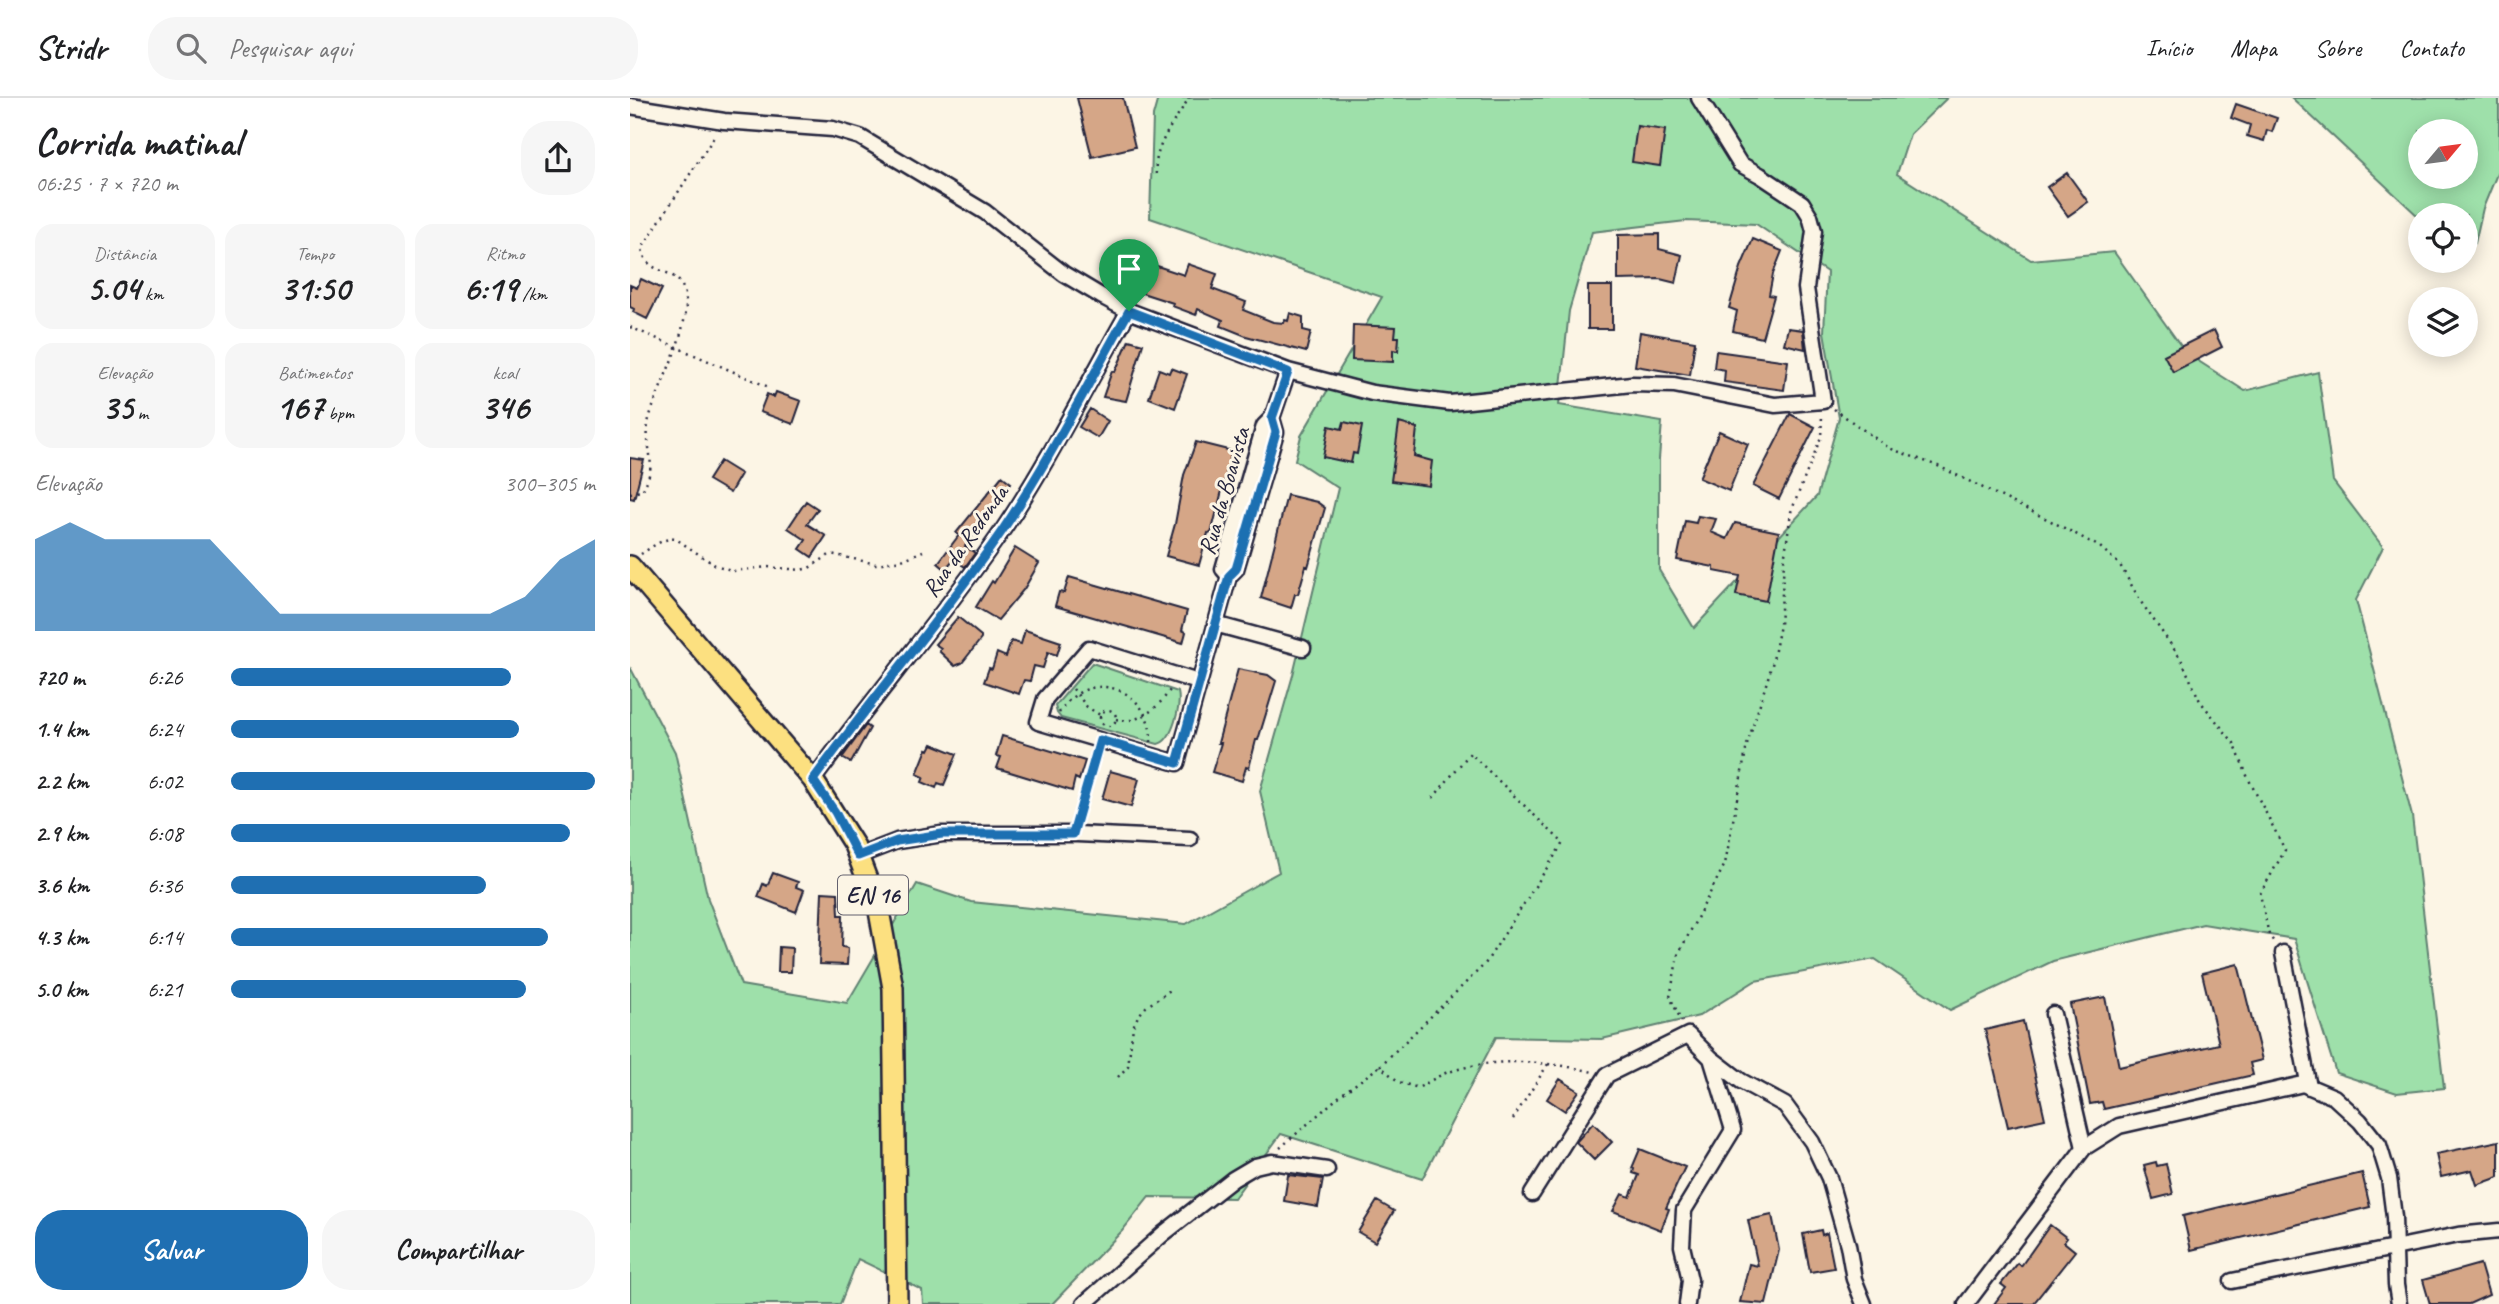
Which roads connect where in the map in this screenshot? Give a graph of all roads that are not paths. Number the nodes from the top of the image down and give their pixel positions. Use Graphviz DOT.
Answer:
graph roads {
  1 [pos="1699,98"];
  2 [pos="630,106"];
  3 [pos="1129,311"];
  4 [pos="1288,372"];
  5 [pos="633,561"];
  6 [pos="1215,624"];
  7 [pos="1303,648"];
  8 [pos="1198,682"];
  9 [pos="813,780"];
  10 [pos="1190,839"];
  11 [pos="858,856"];
  12 [pos="2283,953"];
  13 [pos="2053,1014"];
  14 [pos="1711,1058"];
  15 [pos="2309,1087"];
  16 [pos="2084,1148"];
  17 [pos="1327,1170"];
  18 [pos="1532,1194"];
  19 [pos="2499,1231"];
  20 [pos="2395,1248"];
  21 [pos="2232,1281"];
  22 [pos="897,1304"];
  23 [pos="1084,1304"];
  24 [pos="1687,1304"];
  25 [pos="1864,1304"];
  26 [pos="1966,1304"];
  27 [pos="2399,1304"];
  1 -- 4 [label="street"];
  2 -- 3 [label="street"];
  3 -- 4 [label="street"];
  3 -- 9 [label="street, Rua da Redonda"];
  4 -- 6 [label="street, Rua da Boavista"];
  5 -- 9 [label="main road, EN 16"];
  6 -- 7 [label="street"];
  6 -- 8 [label="street, Rua da Boavista"];
  8 -- 8 [label="street, Rua da Boavista"];
  9 -- 11 [label="main road, EN 16"];
  10 -- 11 [label="street"];
  11 -- 22 [label="main road, EN 16"];
  12 -- 15 [label="street"];
  13 -- 16 [label="street"];
  14 -- 18 [label="street"];
  14 -- 24 [label="street"];
  14 -- 25 [label="street"];
  15 -- 16 [label="street"];
  15 -- 20 [label="street"];
  16 -- 26 [label="street"];
  17 -- 23 [label="street"];
  19 -- 20 [label="street"];
  20 -- 21 [label="street"];
  20 -- 27 [label="street"];
}
